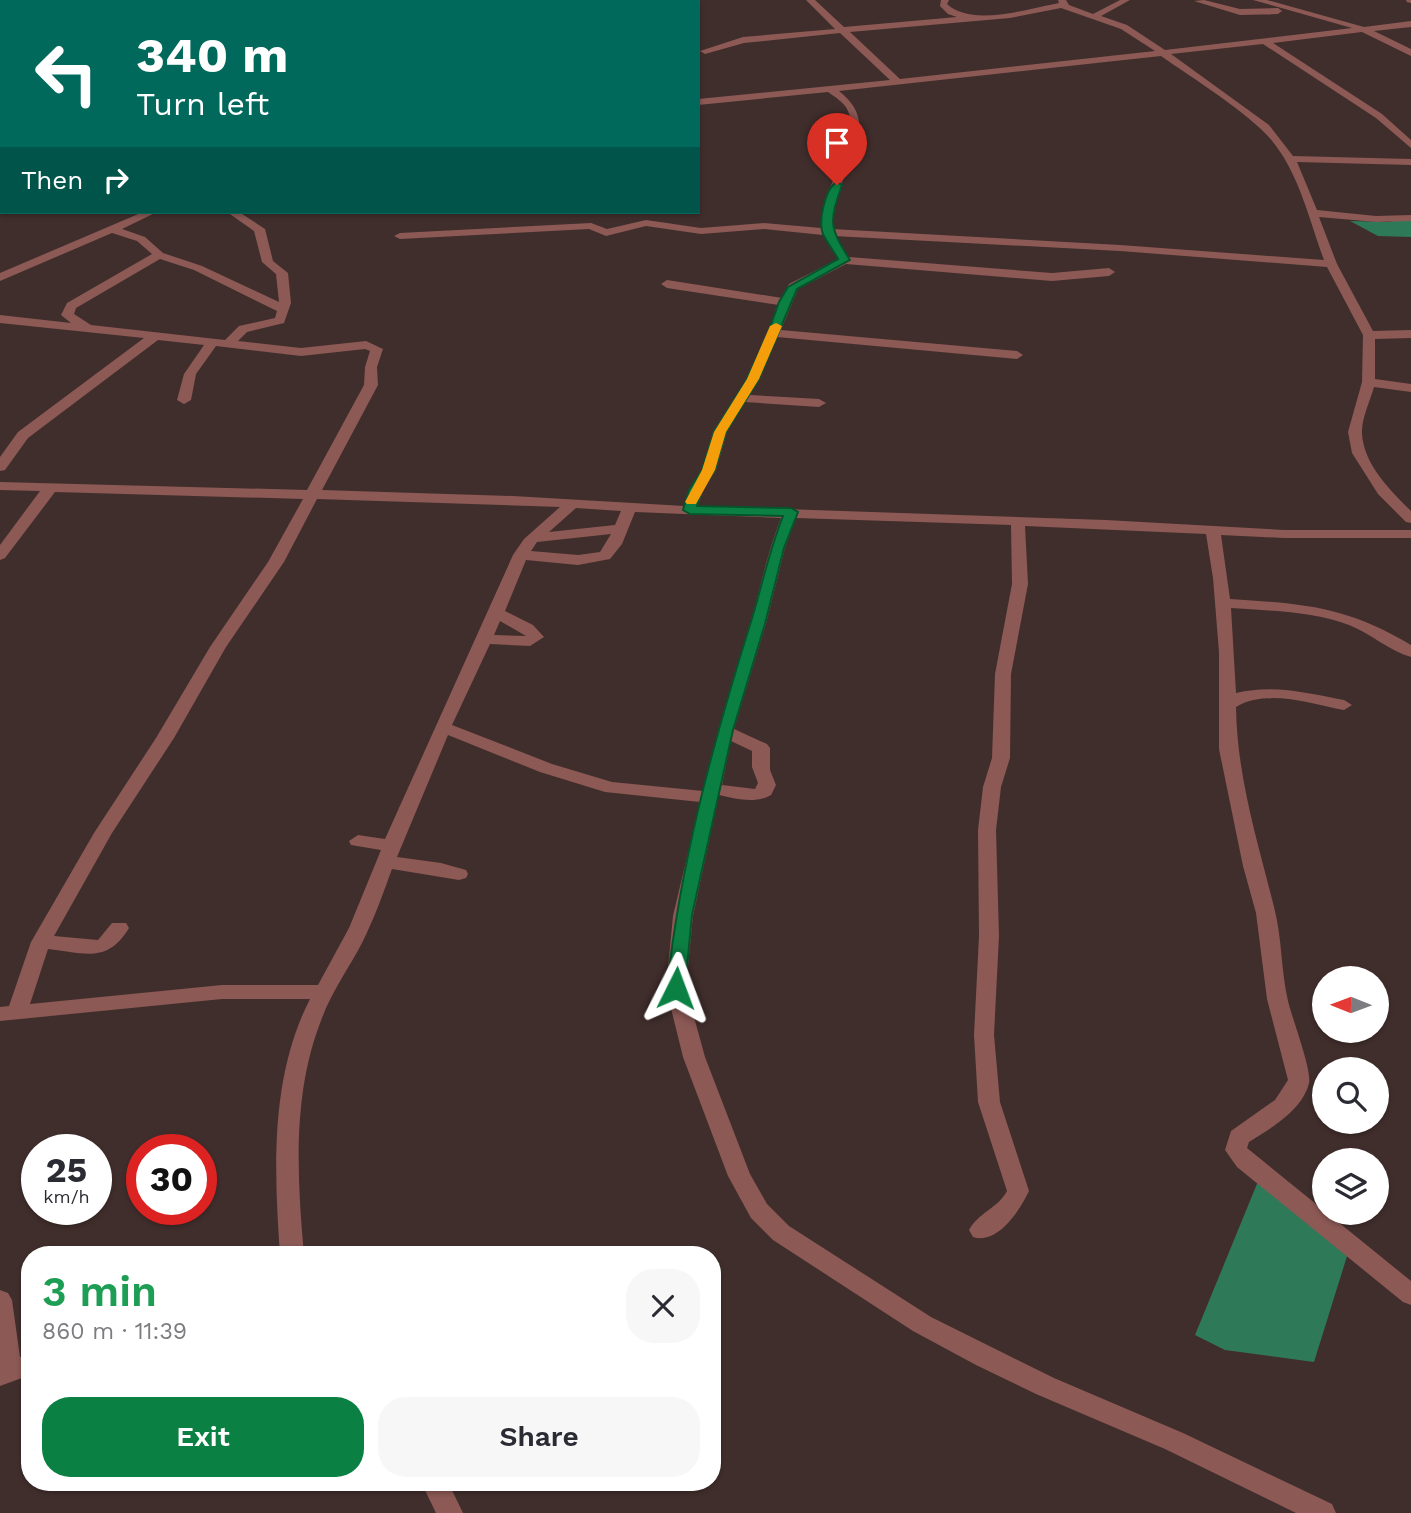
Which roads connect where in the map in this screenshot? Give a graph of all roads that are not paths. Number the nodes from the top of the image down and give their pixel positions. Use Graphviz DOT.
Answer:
graph roads {
  1 [pos="810,0"];
  2 [pos="945,0"];
  3 [pos="1126,0"];
  4 [pos="1257,0"];
  5 [pos="1198,1"];
  6 [pos="1062,2"];
  7 [pos="1292,8"];
  8 [pos="1093,17"];
  9 [pos="976,18"];
  10 [pos="1411,24"];
  11 [pos="1367,29"];
  12 [pos="843,30"];
  13 [pos="1266,42"];
  14 [pos="705,51"];
  15 [pos="1163,53"];
  16 [pos="1411,53"];
  17 [pos="900,83"];
  18 [pos="832,90"];
  19 [pos="700,102"];
  20 [pos="1406,134"];
  21 [pos="1411,145"];
  22 [pos="1289,159"];
  23 [pos="1411,162"];
  24 [pos="1312,213"];
  25 [pos="147,214"];
  26 [pos="235,214"];
  27 [pos="1411,218"];
  28 [pos="111,229"];
  29 [pos="827,232"];
  30 [pos="400,236"];
  31 [pos="159,255"];
  32 [pos="844,260"];
  33 [pos="1331,264"];
  34 [pos="1109,272"];
  35 [pos="0,277"];
  36 [pos="667,284"];
  37 [pos="784,302"];
  38 [pos="283,309"];
  39 [pos="0,319"];
  40 [pos="89,329"];
  41 [pos="774,333"];
  42 [pos="1411,334"];
  43 [pos="1369,335"];
  44 [pos="155,336"];
  45 [pos="212,343"];
  46 [pos="228,344"];
  47 [pos="1017,355"];
  48 [pos="1369,383"];
  49 [pos="1411,388"];
  50 [pos="741,398"];
  51 [pos="184,400"];
  52 [pos="819,404"];
  53 [pos="0,467"];
  54 [pos="0,486"];
  55 [pos="50,488"];
  56 [pos="313,496"];
  57 [pos="572,504"];
  58 [pos="630,507"];
  59 [pos="690,510"];
  60 [pos="791,512"];
  61 [pos="1411,519"];
  62 [pos="1018,522"];
  63 [pos="621,529"];
  64 [pos="1213,530"];
  65 [pos="1411,534"];
  66 [pos="536,538"];
  67 [pos="0,555"];
  68 [pos="521,555"];
  69 [pos="1223,603"];
  70 [pos="496,612"];
  71 [pos="485,639"];
  72 [pos="1411,652"];
  73 [pos="1228,677"];
  74 [pos="1265,693"];
  75 [pos="1229,704"];
  76 [pos="1344,705"];
  77 [pos="442,727"];
  78 [pos="725,730"];
  79 [pos="711,793"];
  80 [pos="358,841"];
  81 [pos="388,853"];
  82 [pos="459,874"];
  83 [pos="119,928"];
  84 [pos="41,942"];
  85 [pos="323,992"];
  86 [pos="8,1013"];
  87 [pos="981,1230"];
  88 [pos="291,1246"];
  89 [pos="1411,1295"];
  90 [pos="0,1300"];
  91 [pos="13,1370"];
  92 [pos="439,1491"];
  93 [pos="450,1513"];
  94 [pos="1323,1513"];
  1 -- 12 [label="street"];
  2 -- 9 [label="street"];
  3 -- 8 [label="street"];
  4 -- 7 [label="street"];
  5 -- 7 [label="street"];
  6 -- 8 [label="street"];
  6 -- 9 [label="street"];
  7 -- 11 [label="street"];
  8 -- 15 [label="street"];
  9 -- 12 [label="street"];
  10 -- 11 [label="street"];
  11 -- 13 [label="street"];
  11 -- 16 [label="street"];
  12 -- 14 [label="street"];
  12 -- 17 [label="street"];
  13 -- 15 [label="street"];
  13 -- 20 [label="street"];
  15 -- 17 [label="street"];
  15 -- 22 [label="street"];
  17 -- 18 [label="street"];
  18 -- 19 [label="street"];
  18 -- 29 [label="street"];
  20 -- 21 [label="street"];
  22 -- 23 [label="street"];
  22 -- 24 [label="street"];
  24 -- 27 [label="street"];
  24 -- 33 [label="street"];
  25 -- 28 [label="street"];
  26 -- 38 [label="street"];
  28 -- 31 [label="street"];
  28 -- 35 [label="street"];
  29 -- 30 [label="street"];
  29 -- 32 [label="street"];
  29 -- 33 [label="street"];
  31 -- 38 [label="street"];
  31 -- 40 [label="street"];
  32 -- 34 [label="street"];
  32 -- 37 [label="street"];
  33 -- 43 [label="street"];
  36 -- 37 [label="street"];
  37 -- 41 [label="street"];
  38 -- 46 [label="street"];
  39 -- 40 [label="street"];
  40 -- 44 [label="street"];
  41 -- 47 [label="street"];
  41 -- 50 [label="street"];
  42 -- 43 [label="street"];
  43 -- 48 [label="street"];
  44 -- 45 [label="street"];
  44 -- 53 [label="street"];
  45 -- 46 [label="street"];
  45 -- 51 [label="street"];
  46 -- 56 [label="street"];
  48 -- 49 [label="street"];
  48 -- 61 [label="street"];
  50 -- 52 [label="street"];
  50 -- 59 [label="street"];
  54 -- 55 [label="street"];
  55 -- 56 [label="street"];
  55 -- 67 [label="street"];
  56 -- 57 [label="street"];
  56 -- 84 [label="street"];
  57 -- 58 [label="street"];
  57 -- 66 [label="street"];
  58 -- 59 [label="street"];
  58 -- 63 [label="street"];
  59 -- 60 [label="street"];
  60 -- 62 [label="street"];
  60 -- 78 [label="street"];
  62 -- 64 [label="street"];
  62 -- 87 [label="street"];
  63 -- 66 [label="street"];
  63 -- 68 [label="street"];
  64 -- 65 [label="street"];
  64 -- 69 [label="street"];
  66 -- 68 [label="street"];
  68 -- 70 [label="street"];
  69 -- 72 [label="street"];
  69 -- 73 [label="street"];
  70 -- 71 [label="street"];
  70 -- 71 [label="street"];
  71 -- 77 [label="street"];
  73 -- 74 [label="street"];
  73 -- 75 [label="street"];
  74 -- 75 [label="street"];
  74 -- 76 [label="street"];
  75 -- 89 [label="street"];
  77 -- 79 [label="street"];
  77 -- 81 [label="street"];
  78 -- 79 [label="street"];
  78 -- 79 [label="street"];
  79 -- 94 [label="street"];
  80 -- 81 [label="street"];
  81 -- 82 [label="street"];
  81 -- 85 [label="street"];
  83 -- 84 [label="street"];
  84 -- 86 [label="street"];
  85 -- 86 [label="street"];
  85 -- 88 [label="street"];
  90 -- 91 [label="street"];
  92 -- 93 [label="street"];
}
